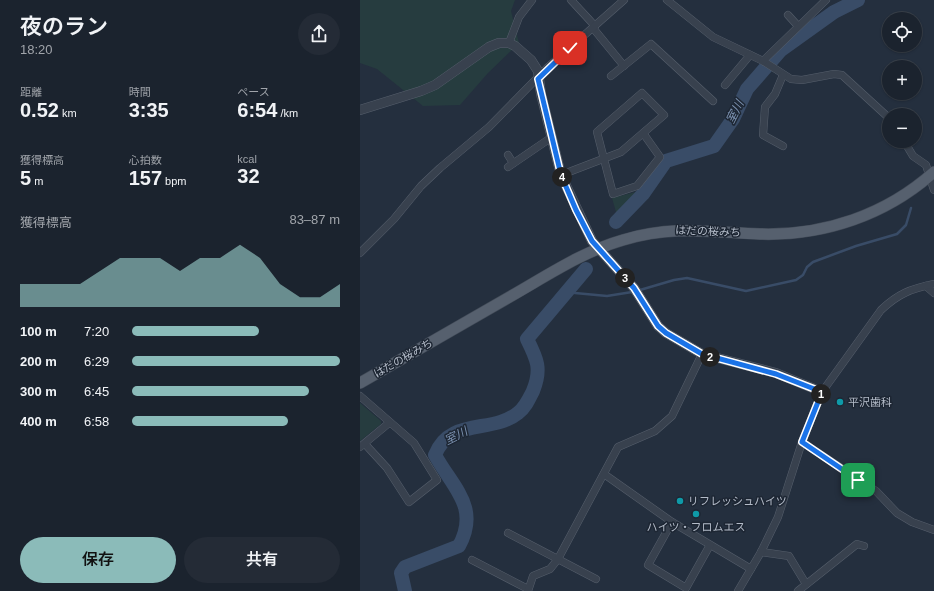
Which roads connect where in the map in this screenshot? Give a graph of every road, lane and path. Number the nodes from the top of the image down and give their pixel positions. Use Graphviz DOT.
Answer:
graph roads {
  1 [pos="532,0"];
  2 [pos="571,0"];
  3 [pos="624,0"];
  4 [pos="667,0"];
  5 [pos="826,0"];
  6 [pos="788,16"];
  7 [pos="798,26"];
  8 [pos="594,27"];
  9 [pos="509,42"];
  10 [pos="750,55"];
  11 [pos="764,61"];
  12 [pos="624,66"];
  13 [pos="783,75"];
  14 [pos="611,76"];
  15 [pos="538,79"];
  16 [pos="725,85"];
  17 [pos="713,102"];
  18 [pos="360,110"];
  19 [pos="882,112"];
  20 [pos="643,133"];
  21 [pos="552,137"];
  22 [pos="783,146"];
  23 [pos="908,148"];
  24 [pos="508,155"];
  25 [pos="604,159"];
  26 [pos="932,174"];
  27 [pos="561,175"];
  28 [pos="934,190"];
  29 [pos="598,249"];
  30 [pos="360,253"];
  31 [pos="930,285"];
  32 [pos="934,294"];
  33 [pos="702,354"];
  34 [pos="360,383"];
  35 [pos="822,392"];
  36 [pos="360,396"];
  37 [pos="389,423"];
  38 [pos="802,442"];
  39 [pos="362,446"];
  40 [pos="604,474"];
  41 [pos="672,522"];
  42 [pos="934,530"];
  43 [pos="508,533"];
  44 [pos="710,545"];
  45 [pos="864,546"];
  46 [pos="761,552"];
  47 [pos="558,559"];
  48 [pos="472,560"];
  49 [pos="751,569"];
  50 [pos="596,579"];
  51 [pos="806,584"];
  52 [pos="528,590"];
  53 [pos="686,590"];
  54 [pos="738,591"];
  55 [pos="798,591"];
  1 -- 9 [label="street"];
  2 -- 8 [label="street"];
  3 -- 8 [label="street"];
  4 -- 10 [label="street"];
  5 -- 7 [label="street"];
  6 -- 7 [label="street"];
  7 -- 11 [label="street"];
  8 -- 12 [label="street"];
  8 -- 15 [label="street"];
  9 -- 15 [label="street"];
  9 -- 18 [label="street"];
  10 -- 11 [label="street"];
  10 -- 16 [label="street"];
  11 -- 13 [label="street"];
  12 -- 14 [label="street"];
  12 -- 17 [label="street"];
  13 -- 19 [label="street"];
  13 -- 22 [label="street"];
  15 -- 21 [label="street"];
  15 -- 30 [label="street"];
  20 -- 25 [label="street"];
  20 -- 25 [label="street"];
  20 -- 25 [label="street"];
  21 -- 24 [label="street"];
  21 -- 27 [label="street"];
  23 -- 26 [label="street"];
  25 -- 27 [label="street"];
  26 -- 28 [label="street"];
  26 -- 29 [label="main road, はだの桜みち"];
  27 -- 29 [label="street"];
  29 -- 33 [label="street"];
  29 -- 34 [label="main road, はだの桜みち"];
  31 -- 32 [label="street"];
  31 -- 35 [label="street"];
  33 -- 35 [label="street"];
  33 -- 40 [label="street"];
  35 -- 38 [label="street"];
  36 -- 37 [label="street"];
  37 -- 39 [label="street"];
  37 -- 39 [label="street"];
  38 -- 42 [label="street"];
  38 -- 46 [label="street"];
  40 -- 41 [label="street"];
  40 -- 47 [label="street"];
  41 -- 44 [label="street"];
  41 -- 53 [label="street"];
  43 -- 47 [label="street"];
  44 -- 49 [label="street"];
  44 -- 53 [label="street"];
  45 -- 51 [label="street"];
  46 -- 49 [label="street"];
  46 -- 51 [label="street"];
  47 -- 50 [label="street"];
  47 -- 52 [label="street"];
  48 -- 52 [label="street"];
  49 -- 54 [label="street"];
  51 -- 55 [label="street"];
}
